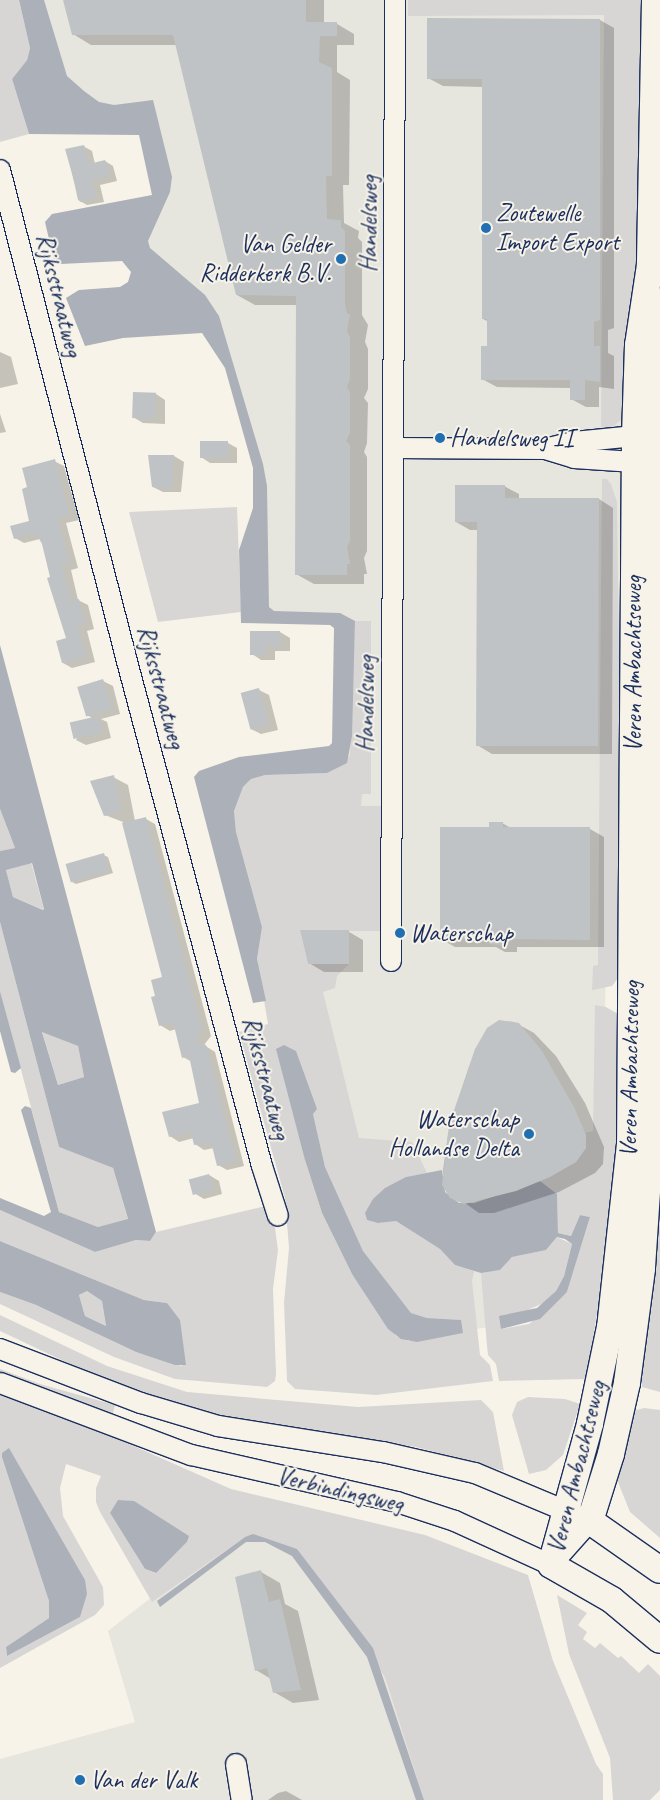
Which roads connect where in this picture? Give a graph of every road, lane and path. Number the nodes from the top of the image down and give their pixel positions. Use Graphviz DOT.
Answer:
graph roads {
  1 [pos="395,0"];
  2 [pos="655,0"];
  3 [pos="0,170"];
  4 [pos="650,264"];
  5 [pos="658,446"];
  6 [pos="394,448"];
  7 [pos="634,449"];
  8 [pos="391,961"];
  9 [pos="278,1216"];
  10 [pos="0,1349"];
  11 [pos="0,1383"];
  12 [pos="564,1509"];
  13 [pos="590,1521"];
  14 [pos="551,1565"];
  15 [pos="660,1570"];
  16 [pos="660,1640"];
  17 [pos="236,1764"];
  18 [pos="242,1800"];
  1 -- 6 [label="street, Handelsweg"];
  2 -- 4 [label="main road, Veren Ambachtseweg"];
  3 -- 9 [label="street, Rijksstraatweg"];
  4 -- 5 [label="main road, Veren Ambachtseweg"];
  4 -- 7 [label="main road, Veren Ambachtseweg"];
  5 -- 7 [label="street"];
  5 -- 13 [label="main road, Veren Ambachtseweg"];
  6 -- 7 [label="street"];
  6 -- 8 [label="street, Handelsweg"];
  7 -- 12 [label="main road, Veren Ambachtseweg"];
  10 -- 12 [label="street, Verbindingsweg"];
  11 -- 14 [label="street, Verbindingsweg"];
  12 -- 13 [label="street, Verbindingsweg"];
  12 -- 14 [label="main road, Veren Ambachtseweg"];
  13 -- 14 [label="street, Veren Ambachtseweg"];
  13 -- 15 [label="main road, Verbindingsweg"];
  14 -- 16 [label="main road, Verbindingsweg"];
  17 -- 18 [label="street"];
}
